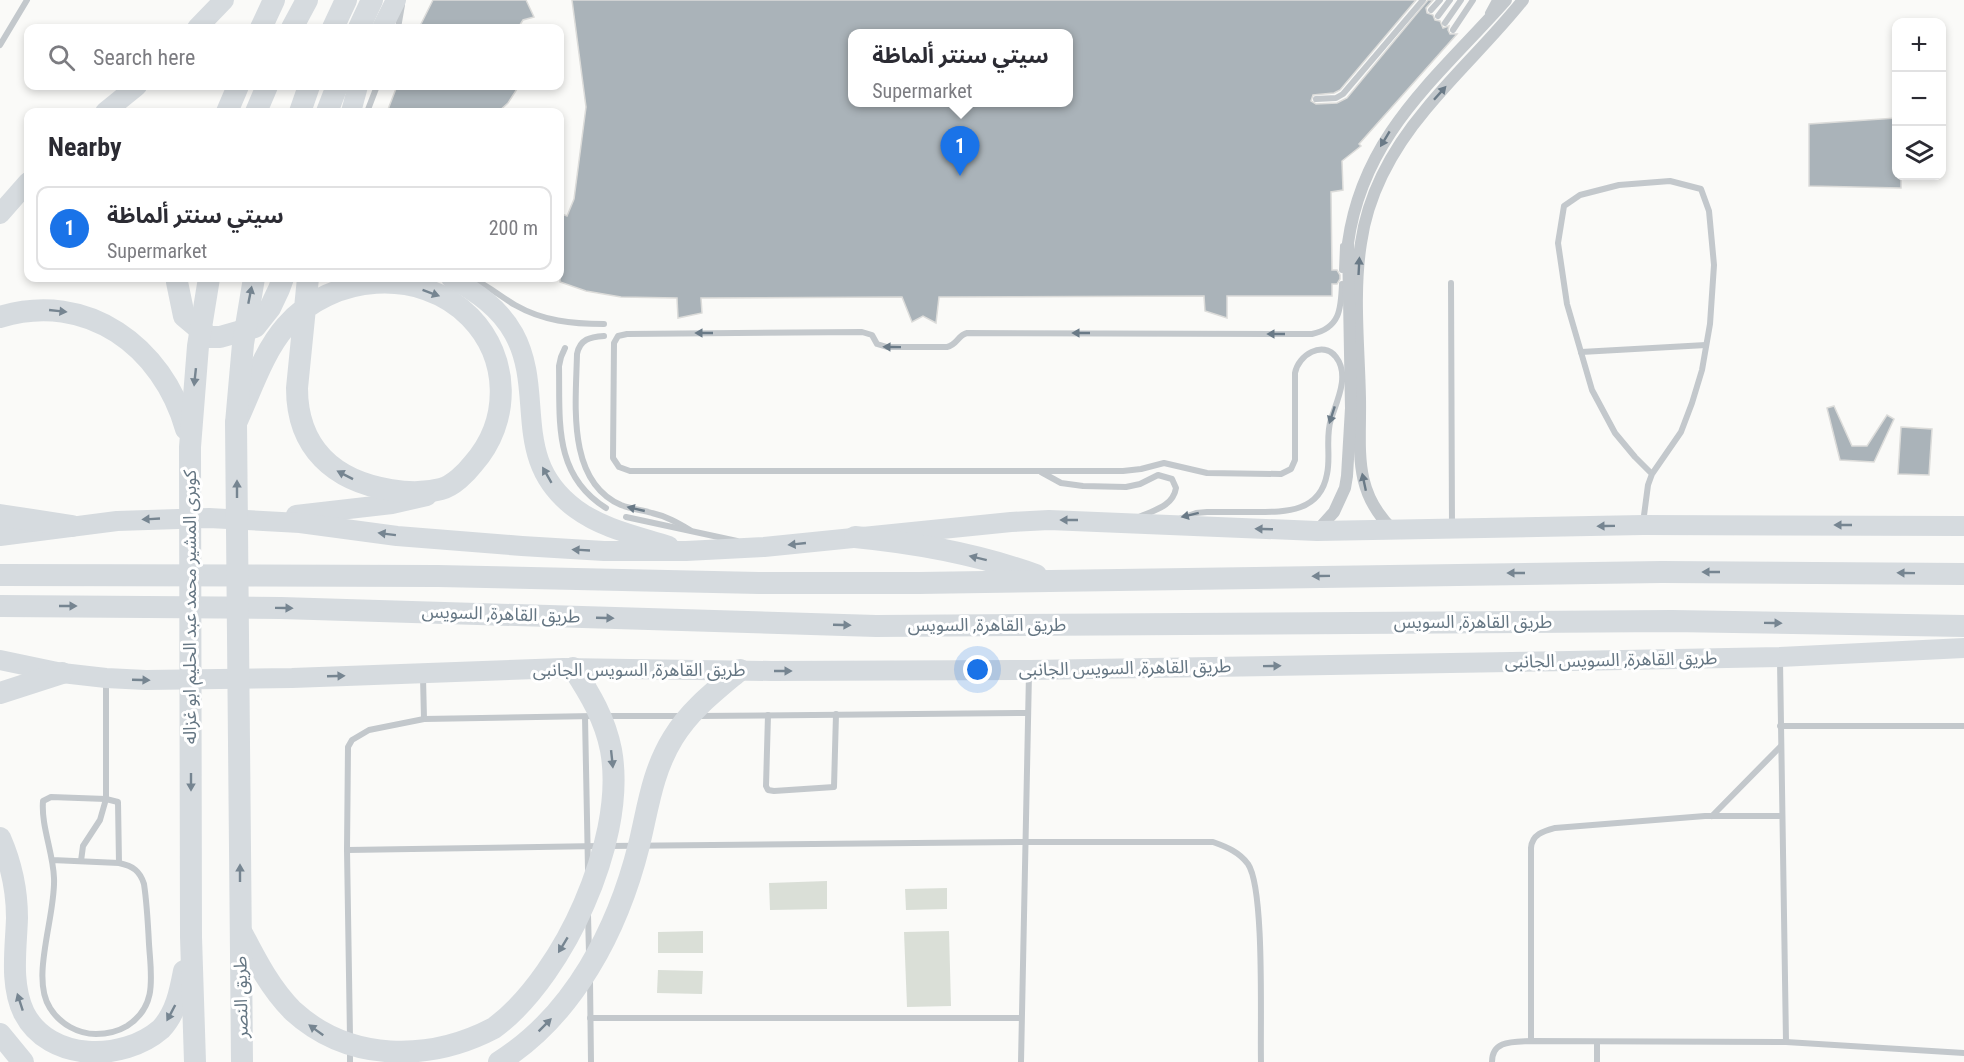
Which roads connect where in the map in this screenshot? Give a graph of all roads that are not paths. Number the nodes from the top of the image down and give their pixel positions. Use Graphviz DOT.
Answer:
graph roads {
  1 [pos="27,0"];
  2 [pos="224,0"];
  3 [pos="274,0"];
  4 [pos="307,0"];
  5 [pos="346,0"];
  6 [pos="372,0"];
  7 [pos="396,0"];
  8 [pos="402,0"];
  9 [pos="1423,0"];
  10 [pos="1440,0"];
  11 [pos="1450,0"];
  12 [pos="1461,0"];
  13 [pos="1473,0"];
  14 [pos="1495,0"];
  15 [pos="1506,0"];
  16 [pos="1523,0"];
  17 [pos="1431,10"];
  18 [pos="1438,16"];
  19 [pos="1445,23"];
  20 [pos="201,24"];
  21 [pos="263,24"];
  22 [pos="294,24"];
  23 [pos="335,24"];
  24 [pos="361,24"];
  25 [pos="384,24"];
  26 [pos="399,24"];
  27 [pos="1453,30"];
  28 [pos="1480,30"];
  29 [pos="0,45"];
  30 [pos="132,90"];
  31 [pos="236,90"];
  32 [pos="265,90"];
  33 [pos="308,90"];
  34 [pos="336,90"];
  35 [pos="357,90"];
  36 [pos="375,90"];
  37 [pos="1316,99"];
  38 [pos="110,108"];
  39 [pos="229,108"];
  40 [pos="258,108"];
  41 [pos="301,108"];
  42 [pos="329,108"];
  43 [pos="352,108"];
  44 [pos="369,108"];
  45 [pos="24,187"];
  46 [pos="0,214"];
  47 [pos="1351,223"];
  48 [pos="1341,270"];
  49 [pos="177,282"];
  50 [pos="208,282"];
  51 [pos="253,282"];
  52 [pos="281,282"];
  53 [pos="308,282"];
  54 [pos="457,282"];
  55 [pos="477,282"];
  56 [pos="1451,283"];
  57 [pos="1342,284"];
  58 [pos="0,317"];
  59 [pos="604,324"];
  60 [pos="604,336"];
  61 [pos="1706,345"];
  62 [pos="565,348"];
  63 [pos="1581,352"];
  64 [pos="236,423"];
  65 [pos="190,447"];
  66 [pos="1041,471"];
  67 [pos="1652,474"];
  68 [pos="443,489"];
  69 [pos="606,508"];
  70 [pos="0,515"];
  71 [pos="626,517"];
  72 [pos="254,519"];
  73 [pos="1126,523"];
  74 [pos="1643,525"];
  75 [pos="72,526"];
  76 [pos="1165,526"];
  77 [pos="1964,526"];
  78 [pos="690,530"];
  79 [pos="1452,530"];
  80 [pos="1317,531"];
  81 [pos="1394,531"];
  82 [pos="0,536"];
  83 [pos="855,537"];
  84 [pos="764,547"];
  85 [pos="686,552"];
  86 [pos="1964,574"];
  87 [pos="6,575"];
  88 [pos="1054,581"];
  89 [pos="5,606"];
  90 [pos="1964,626"];
  91 [pos="1964,648"];
  92 [pos="1780,657"];
  93 [pos="0,660"];
  94 [pos="573,668"];
  95 [pos="740,670"];
  96 [pos="1030,670"];
  97 [pos="62,673"];
  98 [pos="423,673"];
  99 [pos="106,678"];
  100 [pos="0,693"];
  101 [pos="1028,713"];
  102 [pos="836,714"];
  103 [pos="768,715"];
  104 [pos="585,717"];
  105 [pos="424,719"];
  106 [pos="1779,726"];
  107 [pos="1964,726"];
  108 [pos="1780,747"];
  109 [pos="106,799"];
  110 [pos="1712,816"];
  111 [pos="1781,816"];
  112 [pos="0,838"];
  113 [pos="1024,842"];
  114 [pos="587,846"];
  115 [pos="347,850"];
  116 [pos="52,860"];
  117 [pos="81,861"];
  118 [pos="119,863"];
  119 [pos="240,931"];
  120 [pos="191,937"];
  121 [pos="590,1018"];
  122 [pos="1022,1018"];
  123 [pos="0,1034"];
  124 [pos="1531,1041"];
  125 [pos="1597,1042"];
  126 [pos="1786,1042"];
  127 [pos="1964,1053"];
  128 [pos="23,1062"];
  129 [pos="195,1062"];
  130 [pos="242,1062"];
  131 [pos="350,1062"];
  132 [pos="499,1062"];
  133 [pos="591,1062"];
  134 [pos="1021,1062"];
  135 [pos="1261,1062"];
  136 [pos="1492,1062"];
  137 [pos="1597,1062"];
  1 -- 29 [label="lane"];
  2 -- 20 [label="main road"];
  3 -- 21 [label="highway"];
  4 -- 22 [label="highway"];
  5 -- 23 [label="highway"];
  6 -- 24 [label="highway"];
  7 -- 25 [label="main road"];
  8 -- 26 [label="lane"];
  9 -- 37 [label="lane"];
  10 -- 17 [label="lane"];
  11 -- 18 [label="lane"];
  12 -- 19 [label="lane"];
  13 -- 27 [label="lane"];
  14 -- 28 [label="lane"];
  15 -- 28 [label="street"];
  81 -- 16 [label="street, one-way"];
  28 -- 47 [label="street, one-way"];
  30 -- 38 [label="main road"];
  31 -- 39 [label="highway"];
  32 -- 40 [label="highway"];
  33 -- 41 [label="highway"];
  34 -- 42 [label="highway"];
  35 -- 43 [label="main road"];
  36 -- 44 [label="lane"];
  45 -- 46 [label="main road"];
  47 -- 48 [label="lane"];
  47 -- 80 [label="street"];
  49 -- 52 [label="highway"];
  50 -- 65 [label="highway, كوبرى المشير محمد عبد الحليم ابو غزاله, one-way"];
  64 -- 51 [label="highway, one-way"];
  68 -- 53 [label="highway, one-way"];
  85 -- 54 [label="main road, one-way"];
  55 -- 59 [label="lane"];
  56 -- 79 [label="lane"];
  57 -- 66 [label="lane, one-way"];
  58 -- 65 [label="highway, one-way"];
  78 -- 60 [label="lane, one-way"];
  61 -- 63 [label="lane"];
  61 -- 63 [label="lane"];
  61 -- 67 [label="lane"];
  62 -- 69 [label="lane"];
  63 -- 67 [label="lane"];
  64 -- 68 [label="highway, one-way"];
  119 -- 64 [label="highway, one-way"];
  65 -- 120 [label="highway, كوبرى المشير محمد عبد الحليم ابو غزاله, one-way"];
  66 -- 73 [label="lane"];
  66 -- 76 [label="lane, one-way"];
  67 -- 74 [label="lane"];
  68 -- 72 [label="main road"];
  70 -- 75 [label="highway"];
  71 -- 78 [label="lane"];
  72 -- 75 [label="main road, one-way"];
  85 -- 72 [label="main road, one-way"];
  73 -- 76 [label="main road"];
  73 -- 83 [label="main road, one-way"];
  77 -- 74 [label="main road, one-way"];
  74 -- 79 [label="main road, one-way"];
  75 -- 82 [label="main road"];
  80 -- 76 [label="main road, one-way"];
  78 -- 84 [label="lane"];
  79 -- 81 [label="main road"];
  80 -- 81 [label="main road"];
  83 -- 84 [label="main road, one-way"];
  88 -- 83 [label="highway, one-way"];
  84 -- 85 [label="main road"];
  86 -- 88 [label="highway, طريق القاهرة, السويس, one-way"];
  87 -- 88 [label="highway, طريق القاهرة, السويس"];
  89 -- 90 [label="highway, طريق القاهرة, السويس, one-way"];
  91 -- 92 [label="main road, طريق القاهرة, السويس الجانبى"];
  96 -- 92 [label="main road, طريق القاهرة, السويس الجانبى, one-way"];
  92 -- 106 [label="lane"];
  93 -- 97 [label="main road, طريق القاهرة, السويس الجانبى"];
  94 -- 95 [label="main road, طريق القاهرة, السويس الجانبى"];
  94 -- 98 [label="main road, طريق القاهرة, السويس الجانبى"];
  94 -- 119 [label="highway, one-way"];
  95 -- 96 [label="main road, طريق القاهرة, السويس الجانبى, one-way"];
  132 -- 95 [label="highway, one-way"];
  96 -- 101 [label="lane"];
  97 -- 99 [label="main road, طريق القاهرة, السويس الجانبى"];
  97 -- 100 [label="highway"];
  99 -- 98 [label="main road, طريق القاهرة, السويس الجانبى, one-way"];
  98 -- 105 [label="lane"];
  99 -- 109 [label="lane"];
  101 -- 102 [label="lane"];
  101 -- 113 [label="lane"];
  102 -- 103 [label="lane"];
  102 -- 103 [label="lane"];
  103 -- 104 [label="lane"];
  104 -- 105 [label="lane"];
  104 -- 114 [label="lane"];
  105 -- 115 [label="lane"];
  106 -- 107 [label="lane"];
  106 -- 108 [label="lane"];
  108 -- 110 [label="lane"];
  108 -- 111 [label="lane"];
  109 -- 116 [label="lane"];
  109 -- 117 [label="lane"];
  109 -- 118 [label="lane"];
  110 -- 111 [label="lane"];
  110 -- 124 [label="lane"];
  111 -- 126 [label="lane"];
  120 -- 112 [label="highway, one-way"];
  113 -- 114 [label="lane"];
  113 -- 122 [label="lane"];
  113 -- 135 [label="lane"];
  114 -- 115 [label="lane"];
  114 -- 121 [label="lane"];
  115 -- 131 [label="lane"];
  116 -- 117 [label="lane"];
  116 -- 118 [label="lane"];
  117 -- 118 [label="lane"];
  119 -- 130 [label="highway, طريق النصر"];
  120 -- 129 [label="highway"];
  121 -- 122 [label="lane"];
  121 -- 133 [label="lane"];
  122 -- 134 [label="lane"];
  123 -- 128 [label="highway"];
  124 -- 125 [label="lane"];
  124 -- 136 [label="lane"];
  125 -- 126 [label="lane"];
  125 -- 137 [label="lane"];
  126 -- 127 [label="lane"];
}
